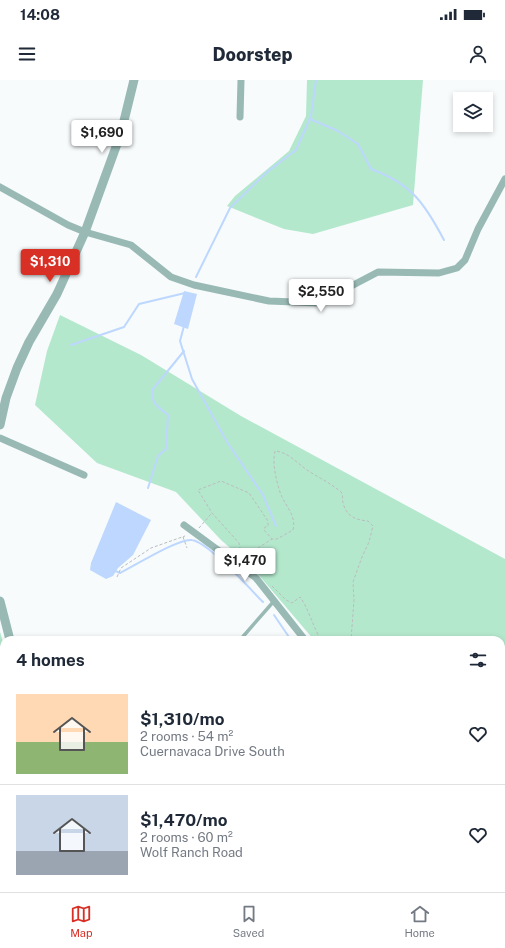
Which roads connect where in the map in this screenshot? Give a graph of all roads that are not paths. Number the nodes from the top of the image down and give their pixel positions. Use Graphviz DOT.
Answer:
graph roads {
  1 [pos="134,80"];
  2 [pos="241,80"];
  3 [pos="240,117"];
  4 [pos="505,179"];
  5 [pos="0,187"];
  6 [pos="85,232"];
  7 [pos="0,425"];
  8 [pos="0,438"];
  9 [pos="84,475"];
  10 [pos="184,525"];
  11 [pos="0,601"];
  12 [pos="274,601"];
  13 [pos="9,636"];
  14 [pos="243,636"];
  15 [pos="302,636"];
  1 -- 6 [label="street"];
  2 -- 3 [label="street"];
  4 -- 6 [label="street"];
  5 -- 6 [label="street"];
  6 -- 7 [label="street"];
  8 -- 9 [label="street"];
  10 -- 12 [label="street"];
  11 -- 13 [label="street"];
  12 -- 14 [label="lane"];
  12 -- 15 [label="street"];
}
